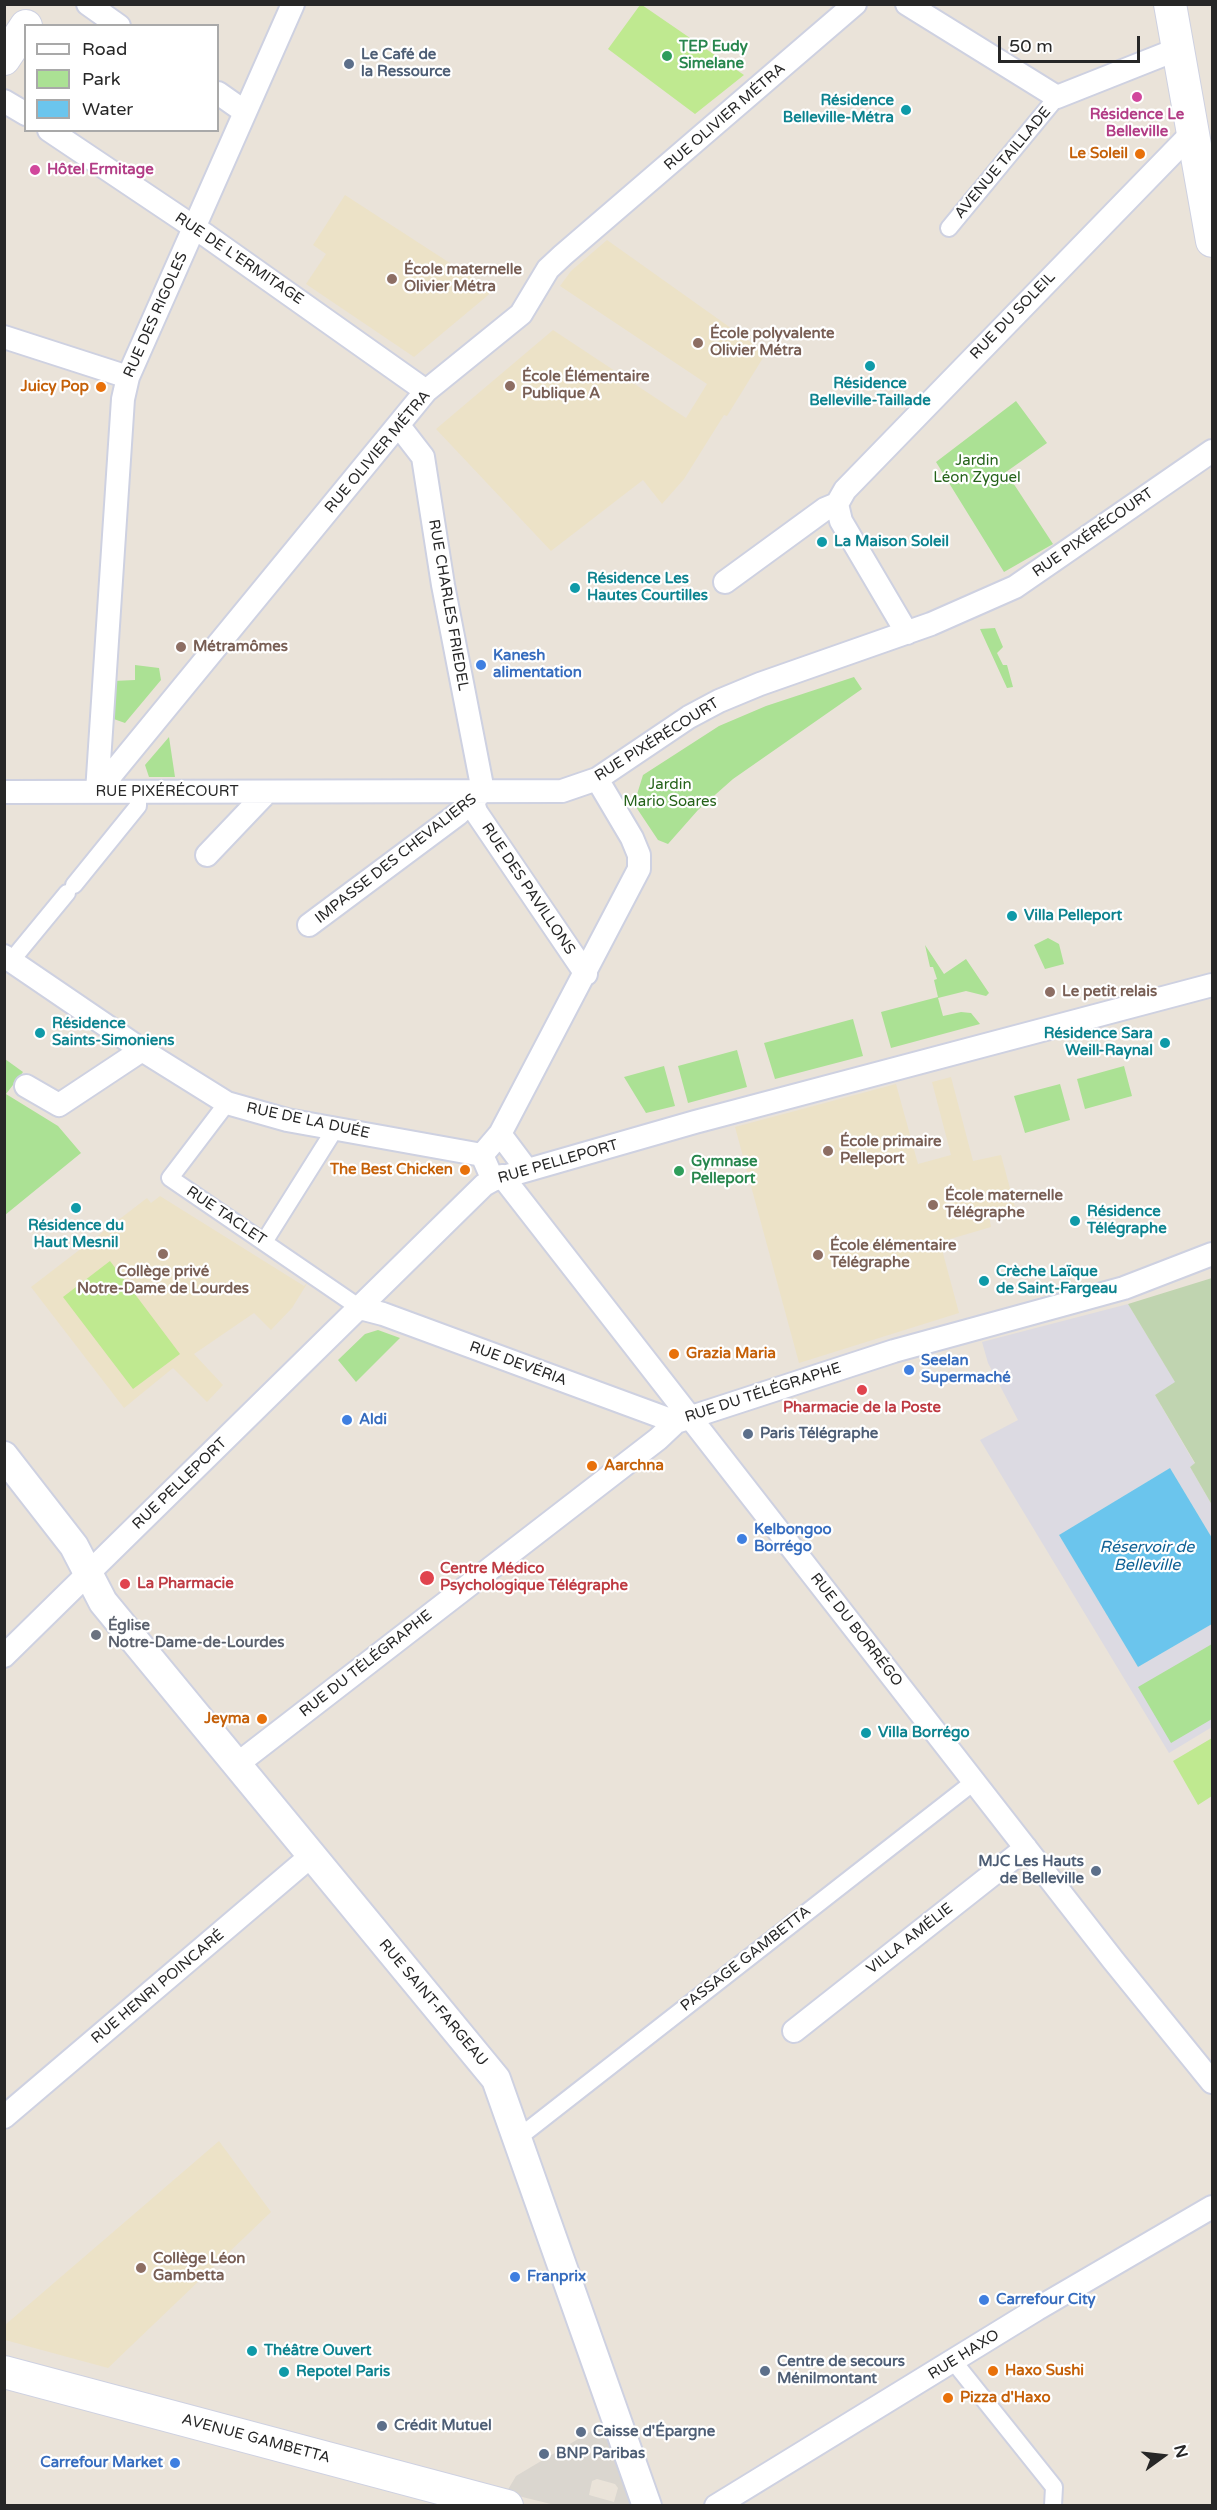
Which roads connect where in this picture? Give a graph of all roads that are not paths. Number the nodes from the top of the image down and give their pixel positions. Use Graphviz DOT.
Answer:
graph roads {
  1 [pos="41,4"];
  2 [pos="88,4"];
  3 [pos="293,4"];
  4 [pos="855,4"];
  5 [pos="907,4"];
  6 [pos="1170,4"];
  7 [pos="27,24"];
  8 [pos="115,24"];
  9 [pos="24,29"];
  10 [pos="1178,49"];
  11 [pos="4,59"];
  12 [pos="219,94"];
  13 [pos="1057,97"];
  14 [pos="4,101"];
  15 [pos="245,112"];
  16 [pos="24,113"];
  17 [pos="1194,131"];
  18 [pos="52,132"];
  19 [pos="195,228"];
  20 [pos="949,228"];
  21 [pos="1212,241"];
  22 [pos="4,337"];
  23 [pos="128,377"];
  24 [pos="426,391"];
  25 [pos="399,426"];
  26 [pos="1212,451"];
  27 [pos="837,504"];
  28 [pos="725,582"];
  29 [pos="907,633"];
  30 [pos="597,779"];
  31 [pos="138,791"];
  32 [pos="4,792"];
  33 [pos="97,792"];
  34 [pos="267,792"];
  35 [pos="478,797"];
  36 [pos="207,855"];
  37 [pos="309,926"];
  38 [pos="8,959"];
  39 [pos="586,974"];
  40 [pos="1212,985"];
  41 [pos="142,1050"];
  42 [pos="26,1086"];
  43 [pos="227,1103"];
  44 [pos="335,1129"];
  45 [pos="500,1134"];
  46 [pos="482,1155"];
  47 [pos="527,1170"];
  48 [pos="498,1178"];
  49 [pos="264,1242"];
  50 [pos="1212,1254"];
  51 [pos="360,1308"];
  52 [pos="683,1419"];
  53 [pos="4,1456"];
  54 [pos="89,1573"];
  55 [pos="4,1656"];
  56 [pos="236,1765"];
  57 [pos="975,1781"];
  58 [pos="1026,1848"];
  59 [pos="311,1856"];
  60 [pos="794,2031"];
  61 [pos="1212,2082"];
  62 [pos="4,2117"];
  63 [pos="518,2138"];
  64 [pos="1212,2207"];
  65 [pos="954,2362"];
  66 [pos="4,2372"];
  67 [pos="487,2503"];
  68 [pos="646,2505"];
  69 [pos="716,2505"];
  70 [pos="1053,2505"];
  1 -- 7 [label="main road"];
  2 -- 8 [label="street"];
  3 -- 15 [label="street, RUE DES RIGOLES"];
  4 -- 24 [label="street, RUE OLIVIER MÉTRA"];
  5 -- 13 [label="street"];
  6 -- 10 [label="main road"];
  9 -- 11 [label="main road"];
  10 -- 13 [label="street"];
  10 -- 17 [label="main road"];
  12 -- 15 [label="street"];
  13 -- 20 [label="street, AVENUE TAILLADE"];
  14 -- 16 [label="street"];
  15 -- 19 [label="street, RUE DES RIGOLES"];
  17 -- 21 [label="main road"];
  17 -- 27 [label="street, RUE DU SOLEIL"];
  18 -- 19 [label="street, RUE DE L'ERMITAGE"];
  19 -- 23 [label="street, RUE DES RIGOLES"];
  19 -- 24 [label="street, RUE DE L'ERMITAGE"];
  22 -- 23 [label="street"];
  23 -- 33 [label="street, RUE DES RIGOLES"];
  24 -- 25 [label="street, RUE OLIVIER MÉTRA"];
  25 -- 33 [label="street, RUE OLIVIER MÉTRA"];
  25 -- 35 [label="street, RUE CHARLES FRIEDEL"];
  26 -- 29 [label="street, RUE PIXÉRÉCOURT"];
  27 -- 28 [label="street, RUE DU SOLEIL"];
  27 -- 29 [label="street"];
  29 -- 30 [label="street, RUE PIXÉRÉCOURT"];
  30 -- 35 [label="street, RUE PIXÉRÉCOURT"];
  30 -- 39 [label="street, RUE DES PAVILLONS"];
  31 -- 33 [label="street, RUE PIXÉRÉCOURT"];
  31 -- 34 [label="street, RUE PIXÉRÉCOURT"];
  31 -- 38 [label="street"];
  32 -- 33 [label="street, RUE PIXÉRÉCOURT"];
  34 -- 35 [label="street, RUE PIXÉRÉCOURT"];
  34 -- 36 [label="street"];
  35 -- 37 [label="street, IMPASSE DES CHEVALIERS"];
  35 -- 39 [label="street, RUE DES PAVILLONS"];
  38 -- 41 [label="street, RUE DE LA DUÉE"];
  39 -- 45 [label="street, RUE DES PAVILLONS"];
  40 -- 47 [label="street, RUE PELLEPORT"];
  41 -- 42 [label="street"];
  41 -- 43 [label="street, RUE DE LA DUÉE"];
  43 -- 44 [label="street, RUE DE LA DUÉE"];
  43 -- 49 [label="street, RUE TACLET"];
  44 -- 46 [label="street, RUE DE LA DUÉE"];
  44 -- 49 [label="street"];
  45 -- 46 [label="street, RUE DES PAVILLONS"];
  45 -- 47 [label="street"];
  46 -- 48 [label="street"];
  47 -- 48 [label="street, RUE PELLEPORT"];
  48 -- 51 [label="street, RUE PELLEPORT"];
  48 -- 52 [label="street, RUE DU BORRÉGO"];
  49 -- 51 [label="street, RUE TACLET"];
  50 -- 52 [label="street, RUE DU TÉLÉGRAPHE"];
  51 -- 52 [label="street, RUE DEVÉRIA"];
  51 -- 54 [label="street, RUE PELLEPORT"];
  52 -- 56 [label="street, RUE DU TÉLÉGRAPHE"];
  52 -- 57 [label="street, RUE DU BORRÉGO"];
  53 -- 54 [label="street, RUE SAINT-FARGEAU"];
  54 -- 55 [label="street, RUE PELLEPORT"];
  54 -- 56 [label="street, RUE SAINT-FARGEAU"];
  56 -- 59 [label="street, RUE SAINT-FARGEAU"];
  57 -- 58 [label="street, RUE DU BORRÉGO"];
  57 -- 63 [label="street, PASSAGE GAMBETTA"];
  58 -- 60 [label="street, VILLA AMÉLIE"];
  58 -- 61 [label="street, RUE DU BORRÉGO"];
  59 -- 62 [label="street, RUE HENRI POINCARÉ"];
  59 -- 63 [label="street, RUE SAINT-FARGEAU"];
  63 -- 68 [label="street, RUE SAINT-FARGEAU"];
  64 -- 65 [label="street, RUE HAXO"];
  65 -- 69 [label="street, RUE HAXO"];
  65 -- 70 [label="street"];
  66 -- 67 [label="main road, AVENUE GAMBETTA"];
}
